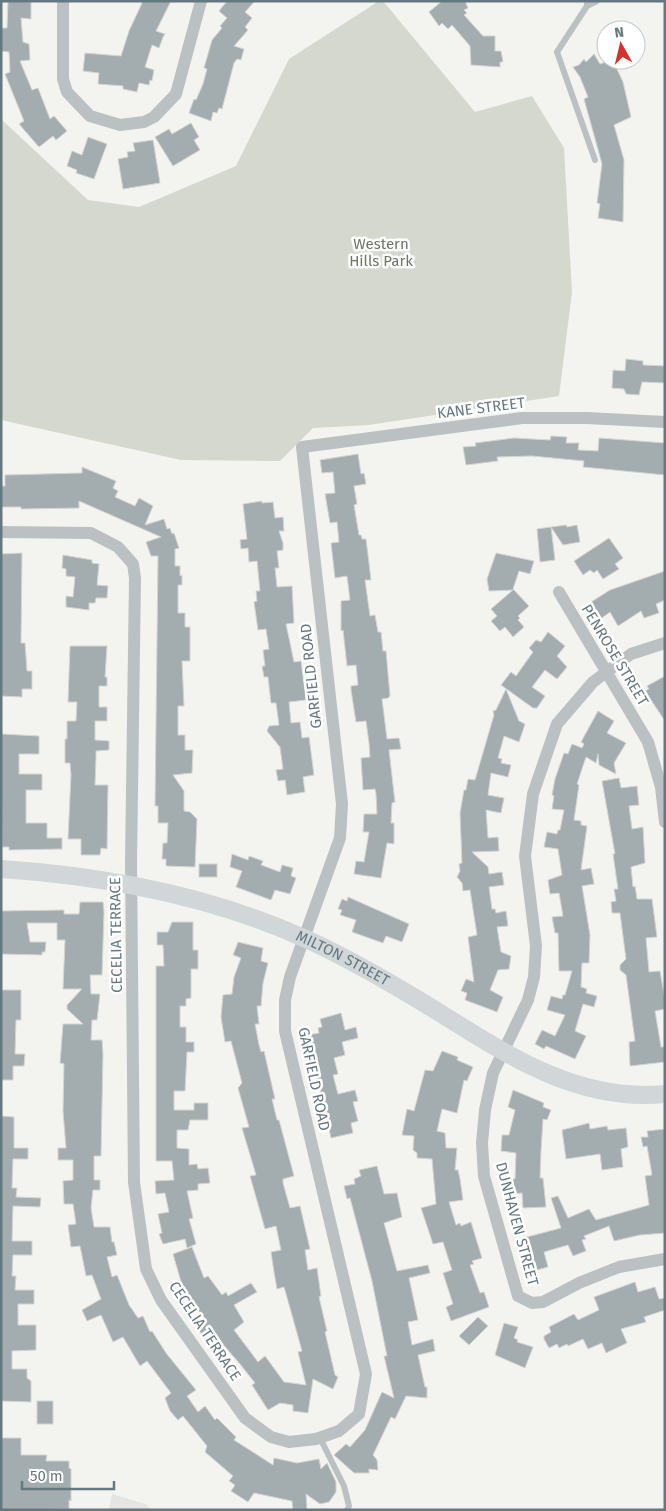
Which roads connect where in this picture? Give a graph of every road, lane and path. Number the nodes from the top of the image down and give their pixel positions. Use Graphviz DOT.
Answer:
graph roads {
  1 [pos="63,1"];
  2 [pos="201,1"];
  3 [pos="597,1"];
  4 [pos="587,4"];
  5 [pos="595,160"];
  6 [pos="665,422"];
  7 [pos="302,448"];
  8 [pos="1,532"];
  9 [pos="559,592"];
  10 [pos="665,643"];
  11 [pos="606,671"];
  12 [pos="665,822"];
  13 [pos="1,870"];
  14 [pos="132,884"];
  15 [pos="304,938"];
  16 [pos="503,1051"];
  17 [pos="665,1094"];
  18 [pos="665,1259"];
  19 [pos="246,1418"];
  20 [pos="320,1438"];
  21 [pos="347,1510"];
  1 -- 2 [label="street"];
  3 -- 4 [label="lane"];
  4 -- 5 [label="lane"];
  6 -- 7 [label="street, KANE STREET"];
  7 -- 15 [label="street, GARFIELD ROAD"];
  8 -- 14 [label="street, CECELIA TERRACE"];
  9 -- 11 [label="street, PENROSE STREET"];
  10 -- 11 [label="street, DUNHAVEN STREET"];
  11 -- 12 [label="street, PENROSE STREET"];
  11 -- 16 [label="street, DUNHAVEN STREET"];
  13 -- 14 [label="main road, MILTON STREET"];
  14 -- 15 [label="main road, MILTON STREET"];
  14 -- 19 [label="street, CECELIA TERRACE"];
  15 -- 16 [label="main road, MILTON STREET"];
  15 -- 20 [label="street, GARFIELD ROAD"];
  16 -- 17 [label="main road, MILTON STREET"];
  16 -- 18 [label="street, DUNHAVEN STREET"];
  19 -- 20 [label="street, GARFIELD ROAD"];
  20 -- 21 [label="lane"];
}
